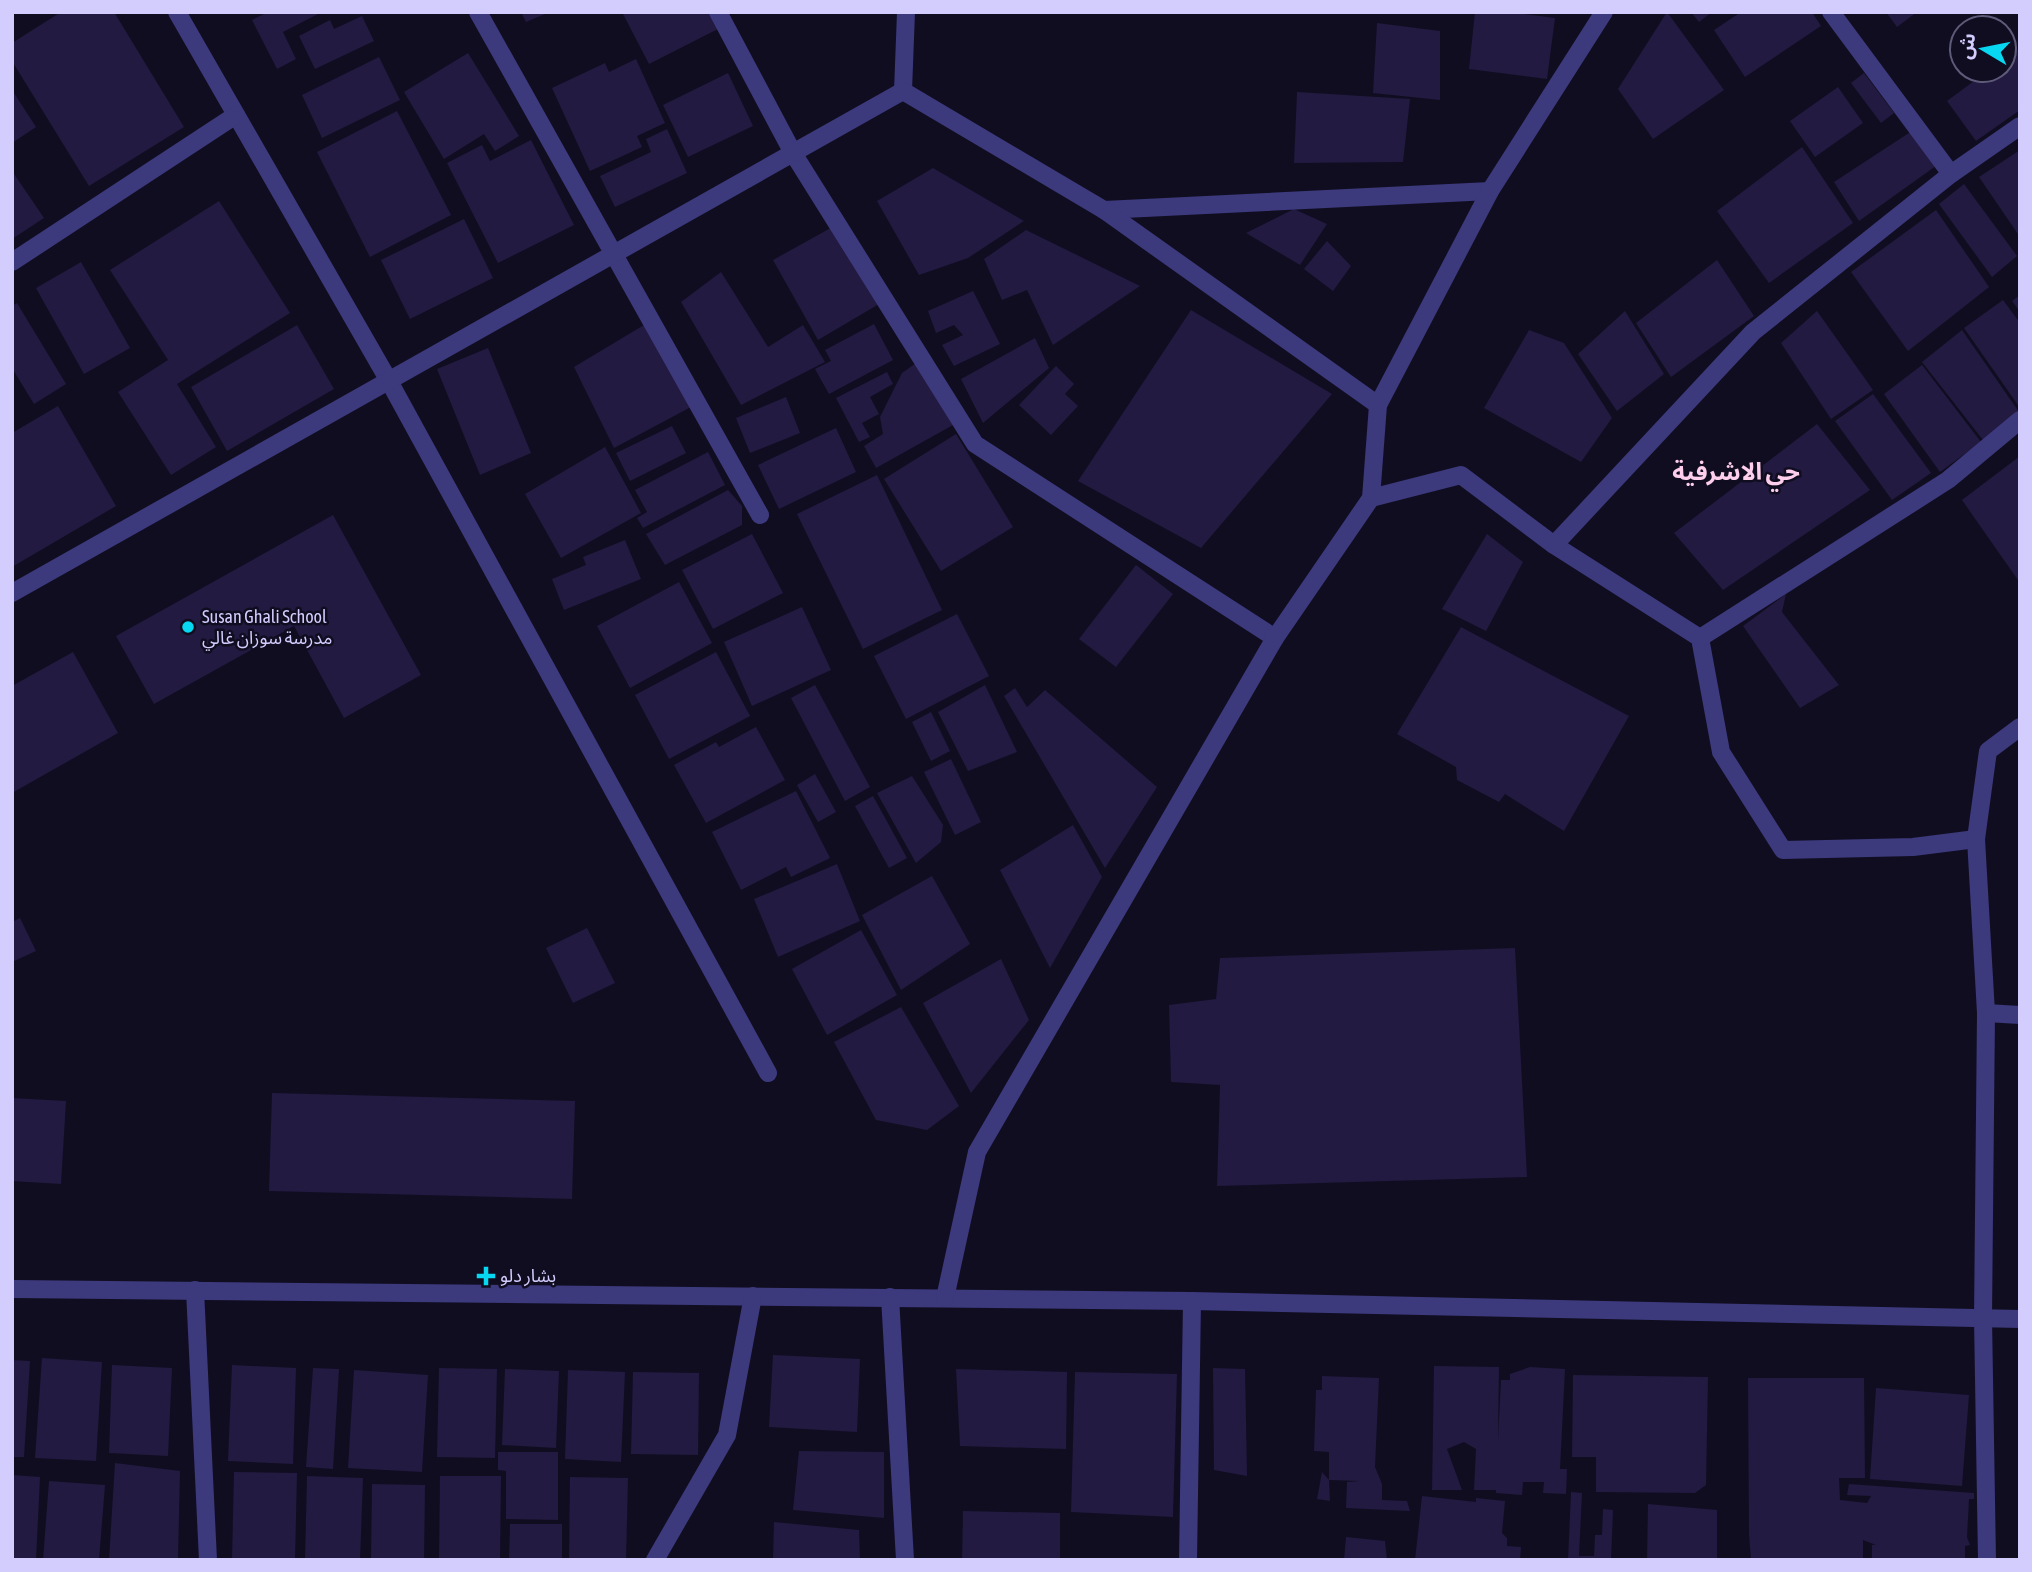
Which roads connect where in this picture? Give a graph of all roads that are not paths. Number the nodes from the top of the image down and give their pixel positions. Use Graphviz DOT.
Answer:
graph roads {
  1 [pos="177,12"];
  2 [pos="478,12"];
  3 [pos="719,12"];
  4 [pos="906,12"];
  5 [pos="1604,12"];
  6 [pos="1831,12"];
  7 [pos="903,91"];
  8 [pos="236,115"];
  9 [pos="2020,126"];
  10 [pos="793,153"];
  11 [pos="1951,174"];
  12 [pos="1490,191"];
  13 [pos="1104,210"];
  14 [pos="615,254"];
  15 [pos="12,262"];
  16 [pos="389,381"];
  17 [pos="1378,405"];
  18 [pos="2020,420"];
  19 [pos="1371,498"];
  20 [pos="760,515"];
  21 [pos="1554,545"];
  22 [pos="12,593"];
  23 [pos="1275,638"];
  24 [pos="1700,638"];
  25 [pos="2020,727"];
  26 [pos="1976,839"];
  27 [pos="1986,1013"];
  28 [pos="2020,1015"];
  29 [pos="768,1073"];
  30 [pos="12,1289"];
  31 [pos="195,1290"];
  32 [pos="753,1296"];
  33 [pos="890,1297"];
  34 [pos="945,1298"];
  35 [pos="1192,1301"];
  36 [pos="1983,1318"];
  37 [pos="2020,1319"];
  38 [pos="208,1560"];
  39 [pos="655,1560"];
  40 [pos="905,1560"];
  41 [pos="1188,1560"];
  42 [pos="1987,1560"];
  1 -- 8 [label="street"];
  2 -- 14 [label="street"];
  3 -- 10 [label="street"];
  4 -- 7 [label="street"];
  5 -- 12 [label="street"];
  6 -- 11 [label="street"];
  7 -- 10 [label="street"];
  7 -- 13 [label="street"];
  8 -- 15 [label="street"];
  8 -- 16 [label="street"];
  9 -- 11 [label="street"];
  10 -- 14 [label="street"];
  10 -- 23 [label="street"];
  11 -- 21 [label="street"];
  12 -- 13 [label="street"];
  12 -- 17 [label="street"];
  13 -- 17 [label="street"];
  14 -- 16 [label="street"];
  14 -- 20 [label="street"];
  16 -- 22 [label="street"];
  16 -- 29 [label="street"];
  17 -- 19 [label="street"];
  18 -- 24 [label="street"];
  19 -- 21 [label="street"];
  19 -- 23 [label="street"];
  21 -- 24 [label="street"];
  23 -- 34 [label="street"];
  24 -- 26 [label="street"];
  25 -- 26 [label="street"];
  26 -- 27 [label="street"];
  27 -- 28 [label="street"];
  27 -- 36 [label="street"];
  30 -- 31 [label="street"];
  31 -- 32 [label="street"];
  31 -- 38 [label="street"];
  32 -- 33 [label="street"];
  32 -- 39 [label="street"];
  33 -- 34 [label="street"];
  33 -- 40 [label="street"];
  34 -- 35 [label="street"];
  35 -- 36 [label="street"];
  35 -- 41 [label="street"];
  36 -- 37 [label="street"];
  36 -- 42 [label="street"];
}
